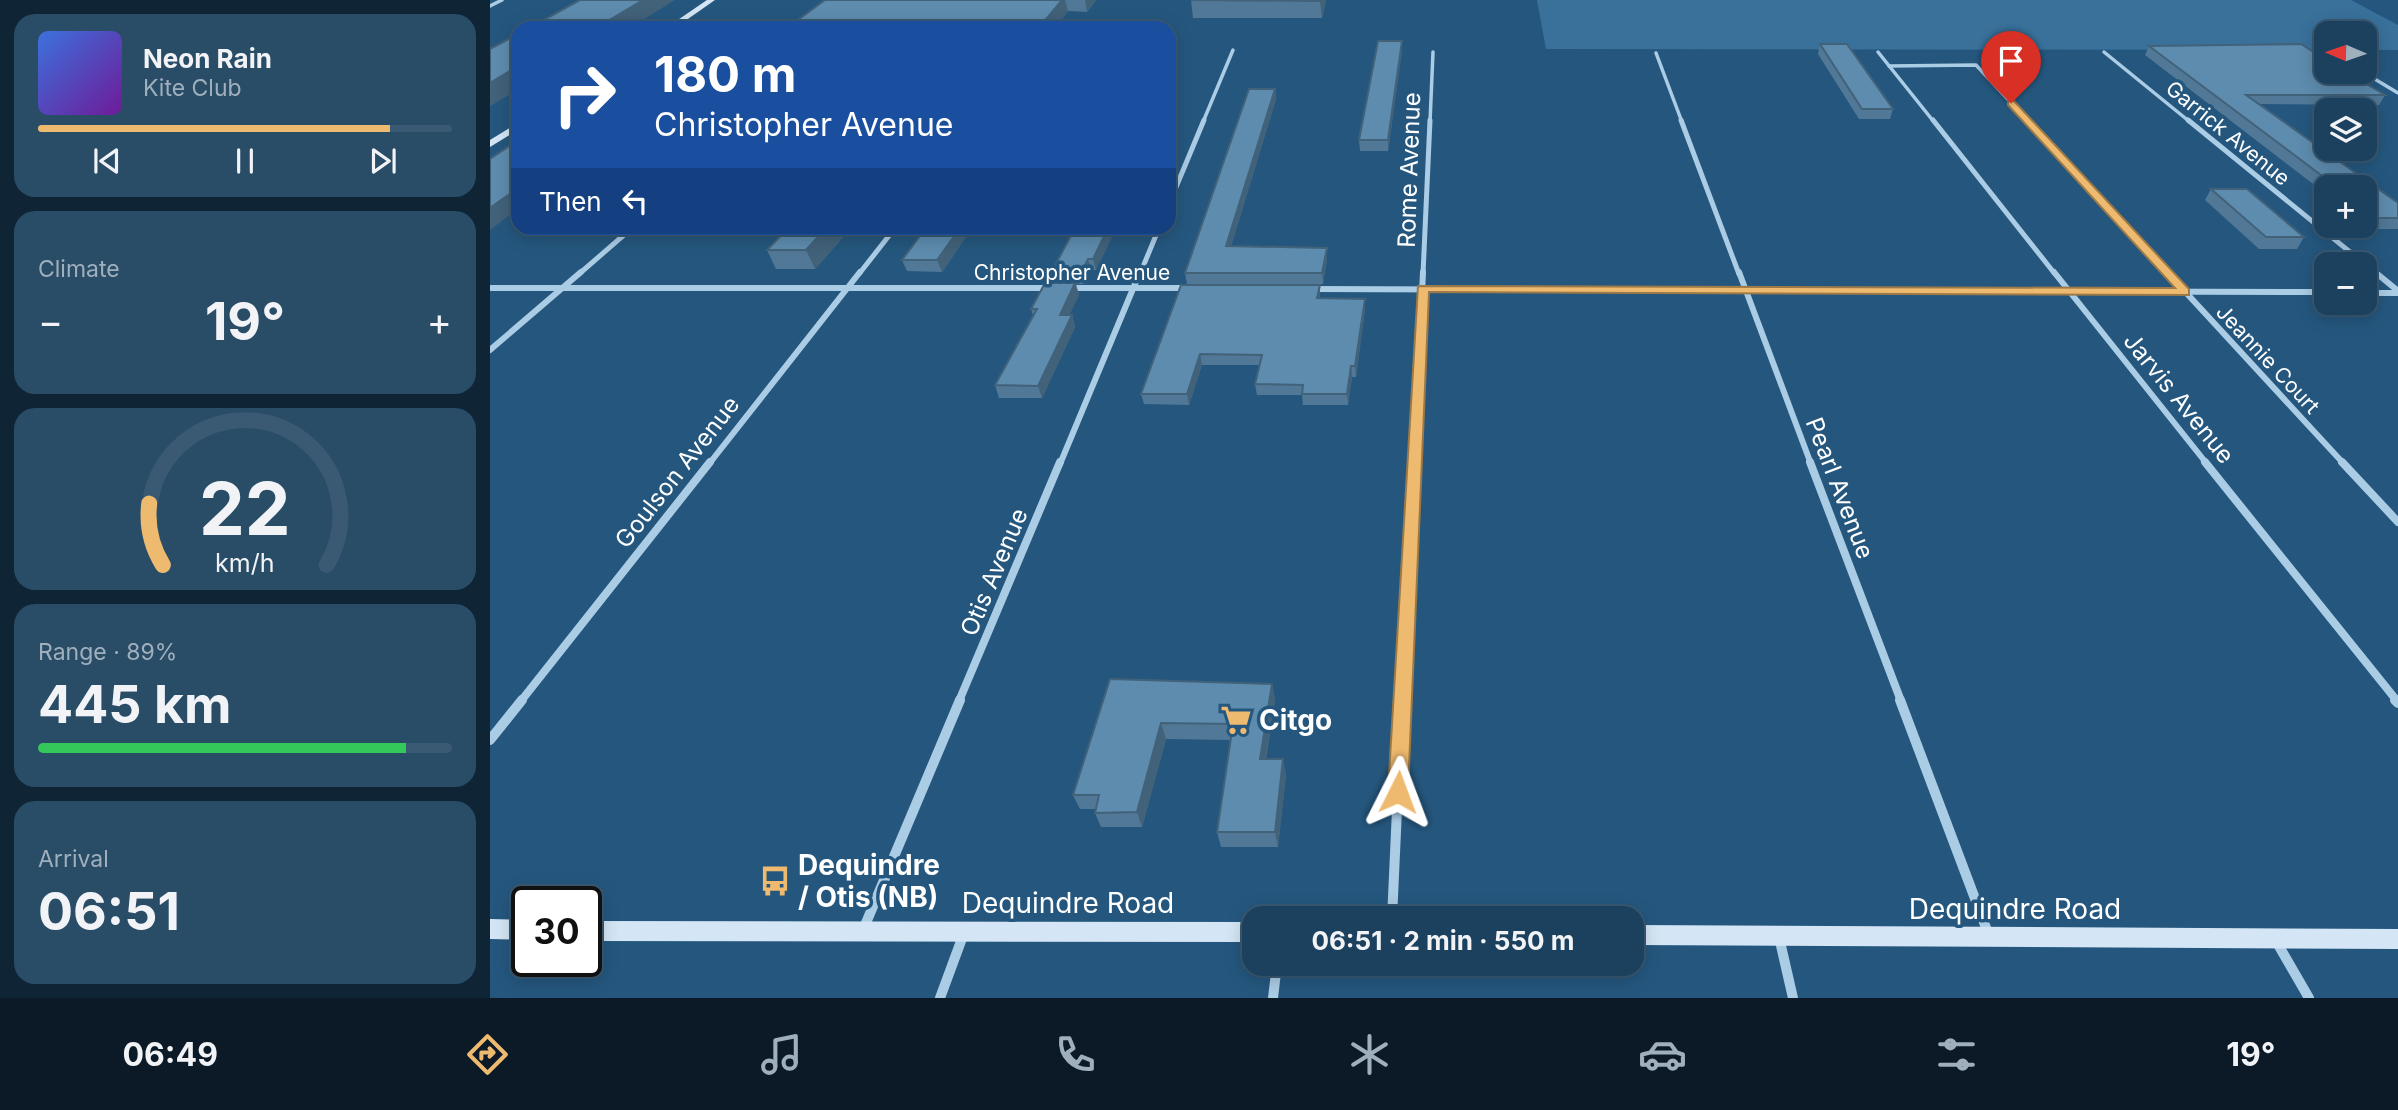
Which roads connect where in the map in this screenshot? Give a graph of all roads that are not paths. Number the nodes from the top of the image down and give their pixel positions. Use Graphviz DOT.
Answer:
graph roads {
  1 [pos="502,0"];
  2 [pos="712,0"];
  3 [pos="490,6"];
  4 [pos="680,21"];
  5 [pos="1233,50"];
  6 [pos="1433,52"];
  7 [pos="1878,52"];
  8 [pos="2104,52"];
  9 [pos="1656,53"];
  10 [pos="1889,66"];
  11 [pos="2377,81"];
  12 [pos="2398,93"];
  13 [pos="511,130"];
  14 [pos="490,144"];
  15 [pos="1176,187"];
  16 [pos="624,235"];
  17 [pos="889,235"];
  18 [pos="1156,235"];
  19 [pos="848,287"];
  20 [pos="490,288"];
  21 [pos="1052,288"];
  22 [pos="1066,288"];
  23 [pos="1134,288"];
  24 [pos="1190,288"];
  25 [pos="562,289"];
  26 [pos="1302,289"];
  27 [pos="1423,289"];
  28 [pos="1745,290"];
  29 [pos="2070,292"];
  30 [pos="2185,292"];
  31 [pos="2314,292"];
  32 [pos="2398,292"];
  33 [pos="2377,293"];
  34 [pos="490,350"];
  35 [pos="2398,522"];
  36 [pos="2398,703"];
  37 [pos="490,740"];
  38 [pos="1393,906"];
  39 [pos="490,929"];
  40 [pos="511,930"];
  41 [pos="965,930"];
  42 [pos="602,931"];
  43 [pos="862,931"];
  44 [pos="1242,932"];
  45 [pos="1644,935"];
  46 [pos="1779,936"];
  47 [pos="1990,937"];
  48 [pos="2274,938"];
  49 [pos="2398,939"];
  50 [pos="1276,976"];
  51 [pos="940,998"];
  52 [pos="1273,998"];
  53 [pos="1793,998"];
  54 [pos="2308,998"];
  1 -- 3 [label="street"];
  2 -- 4 [label="main road"];
  5 -- 15 [label="street"];
  6 -- 27 [label="street, Rome Avenue"];
  7 -- 10 [label="street, Jarvis Avenue"];
  8 -- 32 [label="street, Garrick Avenue"];
  9 -- 28 [label="street, Pearl Avenue"];
  10 -- 29 [label="street, Jarvis Avenue"];
  10 -- 30 [label="street, Jeannie Court"];
  11 -- 12 [label="street"];
  13 -- 14 [label="main road"];
  16 -- 25 [label="street"];
  17 -- 19 [label="street, Goulson Avenue"];
  18 -- 23 [label="street, Otis Avenue"];
  19 -- 21 [label="street, Christopher Avenue"];
  19 -- 25 [label="street, Christopher Avenue"];
  19 -- 37 [label="street, Goulson Avenue"];
  20 -- 25 [label="street, Christopher Avenue"];
  22 -- 23 [label="street, Christopher Avenue"];
  23 -- 24 [label="street, Christopher Avenue"];
  23 -- 43 [label="street, Otis Avenue"];
  25 -- 34 [label="street"];
  26 -- 27 [label="street"];
  27 -- 28 [label="street"];
  27 -- 38 [label="street, Rome Avenue"];
  28 -- 29 [label="street"];
  28 -- 47 [label="street, Pearl Avenue"];
  29 -- 30 [label="street"];
  29 -- 36 [label="street, Jarvis Avenue"];
  30 -- 31 [label="street"];
  30 -- 35 [label="street, Jeannie Court"];
  32 -- 33 [label="street"];
  39 -- 40 [label="main road"];
  41 -- 43 [label="main road, Dequindre Road"];
  41 -- 44 [label="main road, Dequindre Road"];
  41 -- 51 [label="street"];
  42 -- 43 [label="main road, Dequindre Road"];
  45 -- 46 [label="main road, Dequindre Road"];
  46 -- 47 [label="main road, Dequindre Road"];
  46 -- 53 [label="street"];
  47 -- 48 [label="main road, Dequindre Road"];
  48 -- 49 [label="main road, Dequindre Road"];
  48 -- 54 [label="street"];
  50 -- 52 [label="street"];
}
